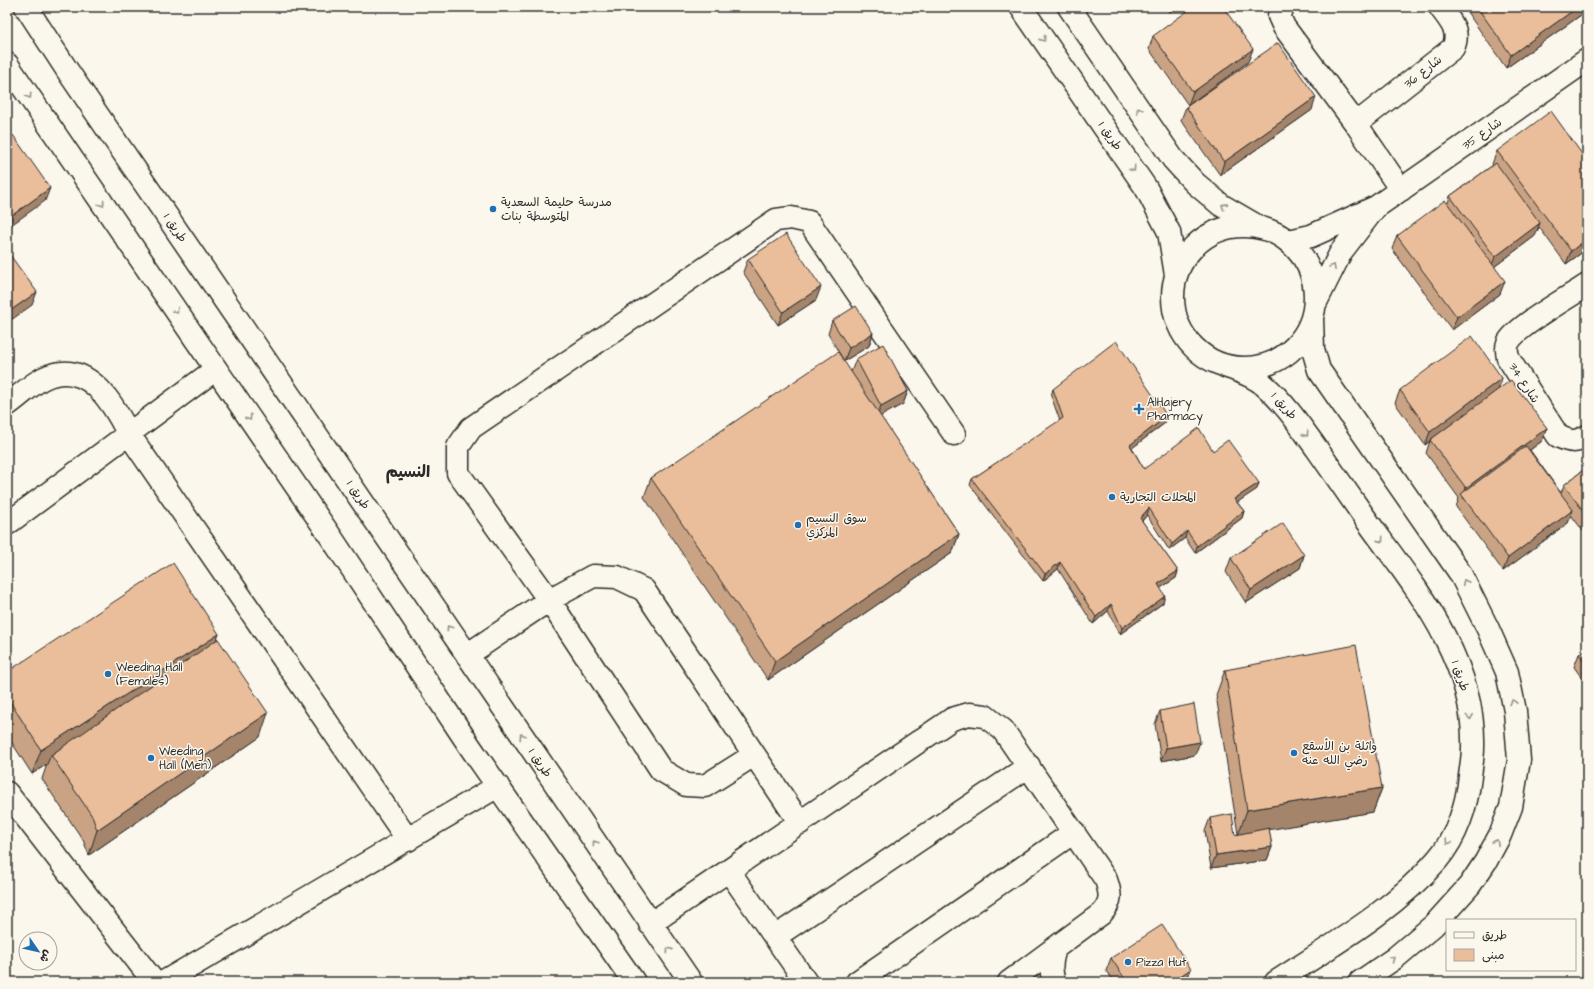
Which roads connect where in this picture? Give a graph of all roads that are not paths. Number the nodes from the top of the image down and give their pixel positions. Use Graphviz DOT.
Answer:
graph roads {
  1 [pos="26,7"];
  2 [pos="1021,7"];
  3 [pos="1069,7"];
  4 [pos="1283,7"];
  5 [pos="1440,7"];
  6 [pos="7,64"];
  7 [pos="1585,65"];
  8 [pos="1356,124"];
  9 [pos="1401,190"];
  10 [pos="1376,207"];
  11 [pos="1258,226"];
  12 [pos="1289,241"];
  13 [pos="1176,275"];
  14 [pos="1587,285"];
  15 [pos="1314,311"];
  16 [pos="1225,366"];
  17 [pos="216,369"];
  18 [pos="7,406"];
  19 [pos="128,433"];
  20 [pos="954,434"];
  21 [pos="1587,436"];
  22 [pos="7,524"];
  23 [pos="549,600"];
  24 [pos="467,654"];
  25 [pos="754,755"];
  26 [pos="1029,766"];
  27 [pos="498,786"];
  28 [pos="7,793"];
  29 [pos="800,823"];
  30 [pos="1074,832"];
  31 [pos="408,840"];
  32 [pos="730,871"];
  33 [pos="650,924"];
  34 [pos="774,937"];
  35 [pos="1055,949"];
  36 [pos="154,982"];
  37 [pos="164,982"];
  38 [pos="634,982"];
  39 [pos="691,982"];
  40 [pos="806,982"];
  41 [pos="857,982"];
  42 [pos="1009,982"];
  43 [pos="1054,982"];
  44 [pos="1276,982"];
  45 [pos="1360,982"];
  24 -- 1 [label="street, طريق 1, one-way"];
  2 -- 13 [label="street, طريق 1, one-way"];
  11 -- 3 [label="street, one-way"];
  4 -- 8 [label="street"];
  5 -- 8 [label="street, شارع 36"];
  6 -- 17 [label="street, one-way"];
  7 -- 9 [label="street, شارع 35"];
  8 -- 9 [label="street"];
  9 -- 10 [label="street, شارع 35"];
  10 -- 12 [label="street, شارع 35"];
  15 -- 10 [label="street, شارع 35, one-way"];
  11 -- 12 [label="street"];
  11 -- 13 [label="street"];
  12 -- 15 [label="street"];
  13 -- 16 [label="street"];
  14 -- 21 [label="street, شارع 34"];
  15 -- 16 [label="street"];
  45 -- 15 [label="street, one-way"];
  16 -- 44 [label="street, طريق 1, one-way"];
  17 -- 19 [label="street"];
  17 -- 27 [label="street, one-way"];
  18 -- 19 [label="street"];
  19 -- 22 [label="street"];
  19 -- 31 [label="street"];
  20 -- 23 [label="street"];
  23 -- 24 [label="street"];
  23 -- 25 [label="street"];
  23 -- 25 [label="street"];
  33 -- 24 [label="street, طريق 1, one-way"];
  25 -- 29 [label="street"];
  26 -- 29 [label="street"];
  26 -- 30 [label="street"];
  26 -- 34 [label="street"];
  27 -- 31 [label="street"];
  27 -- 38 [label="street"];
  28 -- 36 [label="street"];
  29 -- 32 [label="street"];
  30 -- 35 [label="street"];
  30 -- 41 [label="street"];
  31 -- 37 [label="street"];
  32 -- 33 [label="street"];
  32 -- 34 [label="street"];
  39 -- 33 [label="street, طريق 1, one-way"];
  34 -- 40 [label="street"];
  35 -- 42 [label="street"];
  35 -- 43 [label="street"];
}
